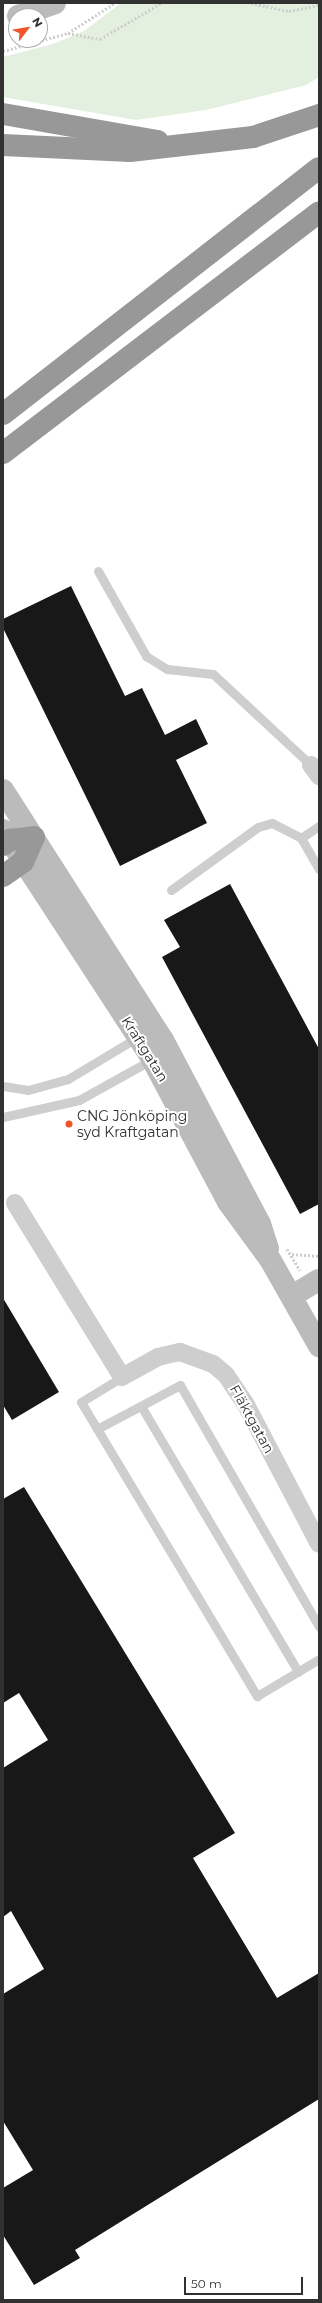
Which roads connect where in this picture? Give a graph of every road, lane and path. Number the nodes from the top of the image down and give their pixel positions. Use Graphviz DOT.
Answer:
graph roads {
  1 [pos="55,3"];
  2 [pos="115,3"];
  3 [pos="161,3"];
  4 [pos="252,3"];
  5 [pos="319,5"];
  6 [pos="40,8"];
  7 [pos="68,33"];
  8 [pos="3,51"];
  9 [pos="3,114"];
  10 [pos="319,115"];
  11 [pos="3,145"];
  12 [pos="185,146"];
  13 [pos="319,168"];
  14 [pos="319,212"];
  15 [pos="3,414"];
  16 [pos="3,453"];
  17 [pos="98,572"];
  18 [pos="315,770"];
  19 [pos="3,790"];
  20 [pos="319,826"];
  21 [pos="34,837"];
  22 [pos="5,838"];
  23 [pos="301,838"];
  24 [pos="23,862"];
  25 [pos="319,869"];
  26 [pos="3,876"];
  27 [pos="170,890"];
  28 [pos="138,1037"];
  29 [pos="163,1040"];
  30 [pos="152,1059"];
  31 [pos="3,1086"];
  32 [pos="3,1117"];
  33 [pos="15,1203"];
  34 [pos="291,1254"];
  35 [pos="319,1256"];
  36 [pos="272,1262"];
  37 [pos="319,1280"];
  38 [pos="292,1296"];
  39 [pos="319,1346"];
  40 [pos="122,1377"];
  41 [pos="141,1406"];
  42 [pos="97,1429"];
  43 [pos="319,1544"];
  44 [pos="319,1627"];
  45 [pos="319,1659"];
  46 [pos="298,1672"];
  1 -- 6 [label="street"];
  2 -- 7 [label="path"];
  3 -- 7 [label="path"];
  4 -- 5 [label="path"];
  7 -- 8 [label="path"];
  9 -- 12 [label="highway"];
  10 -- 12 [label="highway"];
  11 -- 12 [label="highway"];
  13 -- 15 [label="highway"];
  14 -- 16 [label="highway"];
  17 -- 18 [label="lane"];
  19 -- 21 [label="street, Kraftgatan"];
  20 -- 23 [label="lane"];
  21 -- 22 [label="highway"];
  21 -- 24 [label="highway"];
  21 -- 29 [label="street, Kraftgatan"];
  22 -- 24 [label="street, Kraftgatan"];
  23 -- 25 [label="lane"];
  23 -- 27 [label="lane"];
  24 -- 26 [label="highway"];
  24 -- 28 [label="street, Kraftgatan"];
  28 -- 29 [label="lane"];
  28 -- 30 [label="street, Kraftgatan"];
  28 -- 31 [label="lane"];
  29 -- 30 [label="lane"];
  29 -- 36 [label="street, Kraftgatan"];
  30 -- 32 [label="lane"];
  30 -- 36 [label="street, Kraftgatan"];
  33 -- 40 [label="street"];
  34 -- 35 [label="path"];
  36 -- 38 [label="street, Kraftgatan"];
  37 -- 38 [label="street"];
  38 -- 39 [label="street, Kraftgatan"];
  40 -- 42 [label="lane"];
  40 -- 43 [label="street, Fläktgatan"];
  41 -- 42 [label="lane"];
  41 -- 44 [label="lane"];
  41 -- 46 [label="lane"];
  42 -- 46 [label="lane"];
  45 -- 46 [label="lane"];
}
